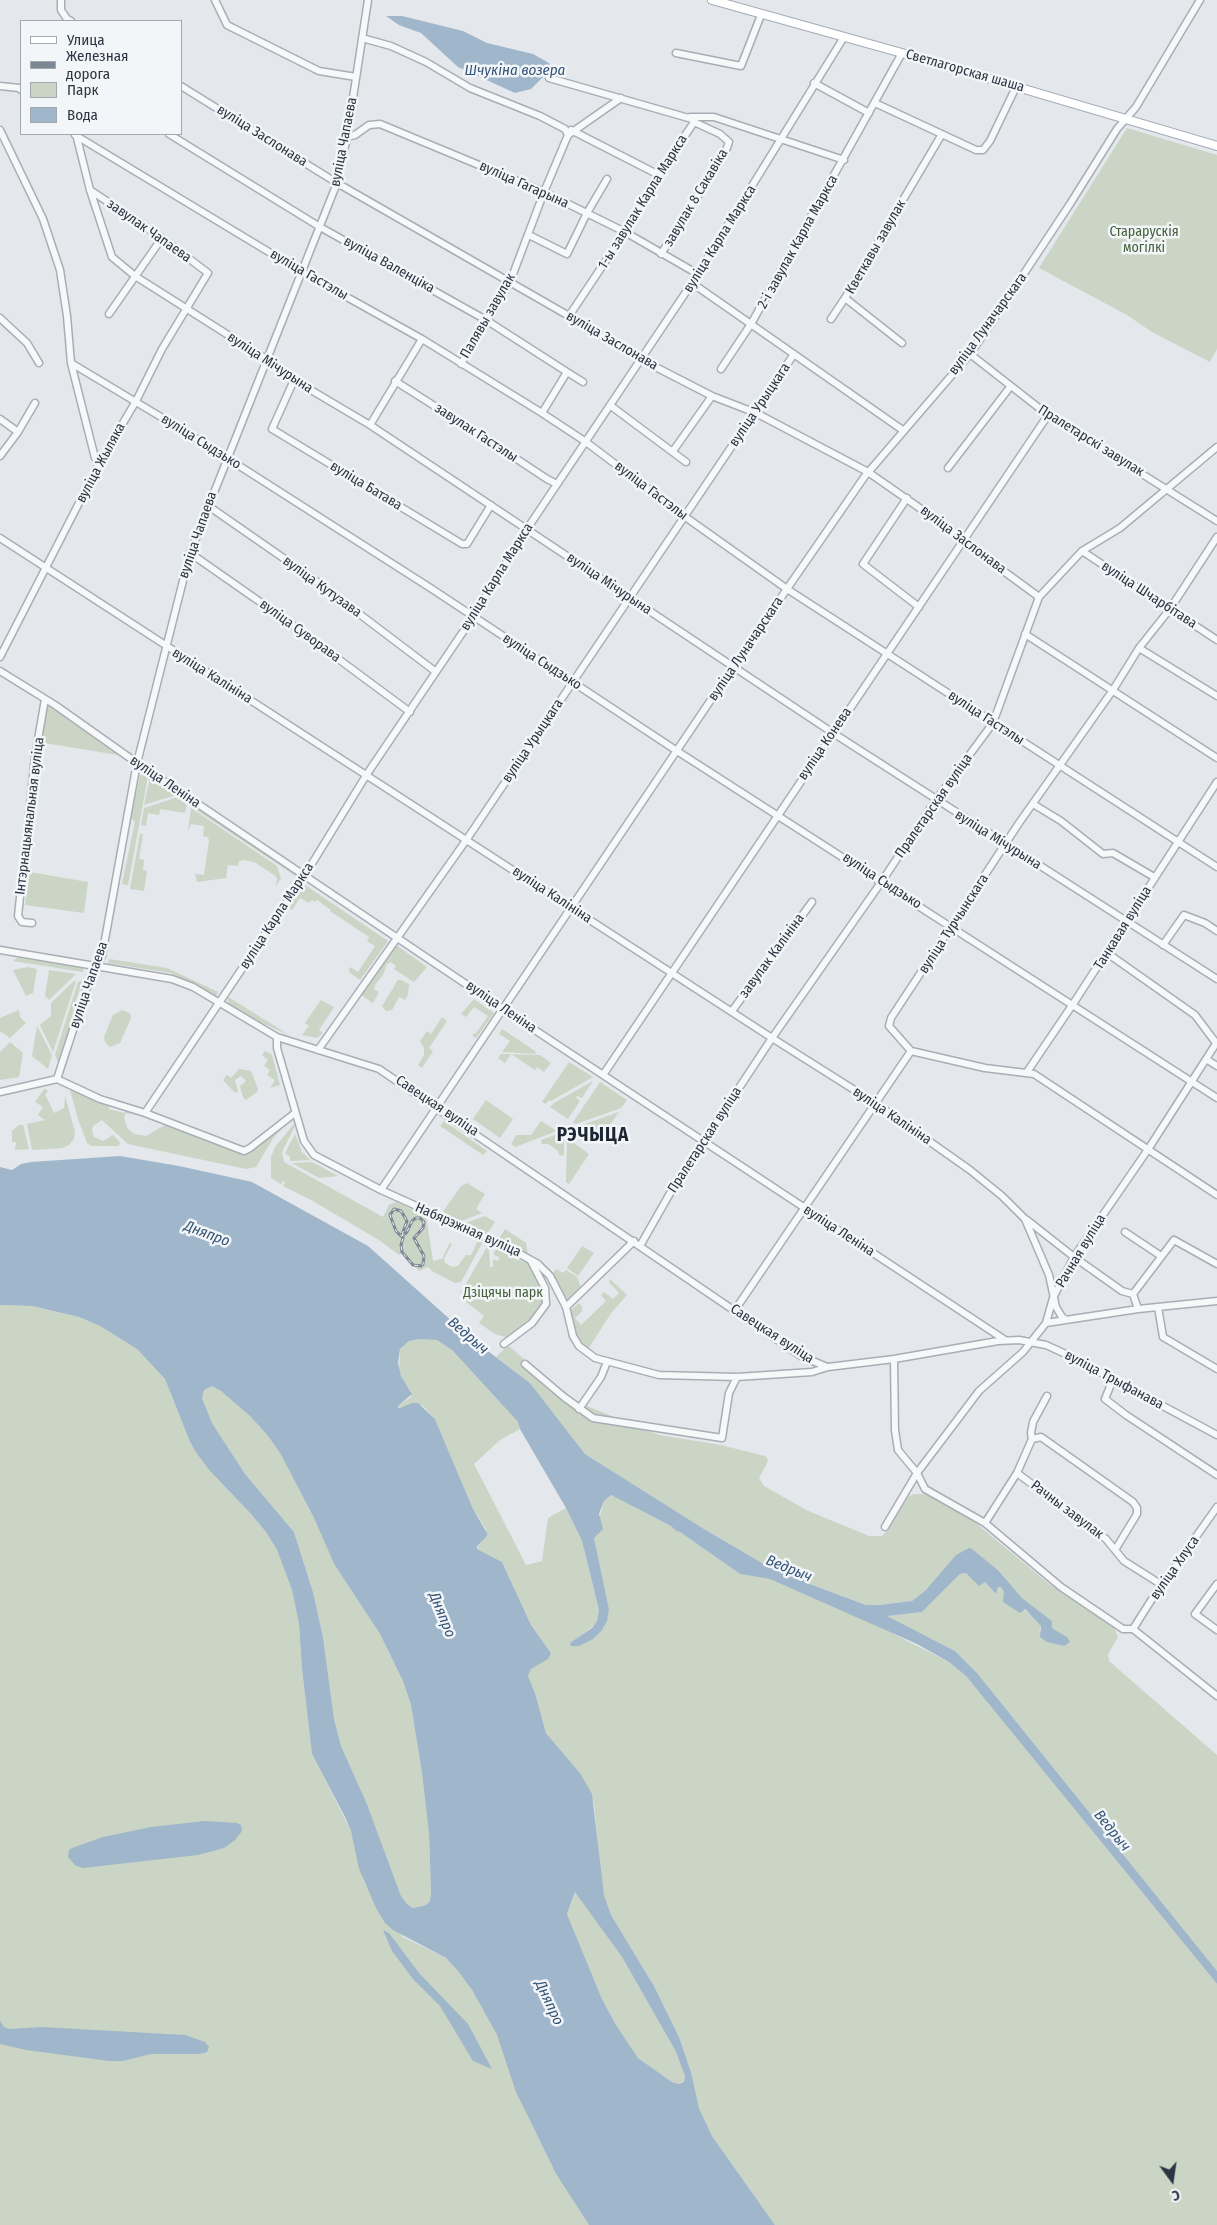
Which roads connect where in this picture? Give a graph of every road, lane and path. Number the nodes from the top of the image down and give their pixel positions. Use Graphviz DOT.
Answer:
graph roads {
  1 [pos="62,0"];
  2 [pos="215,0"];
  3 [pos="368,0"];
  4 [pos="712,0"];
  5 [pos="1200,0"];
  6 [pos="761,14"];
  7 [pos="69,20"];
  8 [pos="844,37"];
  9 [pos="362,38"];
  10 [pos="676,53"];
  11 [pos="902,53"];
  12 [pos="356,76"];
  13 [pos="550,78"];
  14 [pos="814,82"];
  15 [pos="0,86"];
  16 [pos="182,87"];
  17 [pos="1016,87"];
  18 [pos="20,89"];
  19 [pos="621,98"];
  20 [pos="875,102"];
  21 [pos="870,113"];
  22 [pos="1126,118"];
  23 [pos="692,119"];
  24 [pos="0,130"];
  25 [pos="569,131"];
  26 [pos="942,134"];
  27 [pos="75,135"];
  28 [pos="77,135"];
  29 [pos="171,135"];
  30 [pos="347,137"];
  31 [pos="781,138"];
  32 [pos="730,142"];
  33 [pos="1217,146"];
  34 [pos="844,160"];
  35 [pos="659,175"];
  36 [pos="607,179"];
  37 [pos="337,183"];
  38 [pos="90,190"];
  39 [pos="544,192"];
  40 [pos="587,213"];
  41 [pos="320,227"];
  42 [pos="625,232"];
  43 [pos="528,235"];
  44 [pos="162,238"];
  45 [pos="662,254"];
  46 [pos="208,272"];
  47 [pos="302,272"];
  48 [pos="696,273"];
  49 [pos="135,276"];
  50 [pos="510,282"];
  51 [pos="692,283"];
  52 [pos="845,298"];
  53 [pos="186,308"];
  54 [pos="109,314"];
  55 [pos="569,316"];
  56 [pos="0,318"];
  57 [pos="830,319"];
  58 [pos="486,320"];
  59 [pos="751,324"];
  60 [pos="422,339"];
  61 [pos="902,343"];
  62 [pos="794,354"];
  63 [pos="970,354"];
  64 [pos="266,359"];
  65 [pos="642,360"];
  66 [pos="39,363"];
  67 [pos="71,363"];
  68 [pos="461,364"];
  69 [pos="721,369"];
  70 [pos="567,372"];
  71 [pos="294,380"];
  72 [pos="396,381"];
  73 [pos="584,382"];
  74 [pos="1010,386"];
  75 [pos="712,396"];
  76 [pos="136,401"];
  77 [pos="35,403"];
  78 [pos="611,406"];
  79 [pos="542,413"];
  80 [pos="756,413"];
  81 [pos="1048,415"];
  82 [pos="0,420"];
  83 [pos="370,425"];
  84 [pos="18,432"];
  85 [pos="904,432"];
  86 [pos="586,442"];
  87 [pos="1217,447"];
  88 [pos="673,451"];
  89 [pos="0,456"];
  90 [pos="226,458"];
  91 [pos="100,462"];
  92 [pos="686,462"];
  93 [pos="948,468"];
  94 [pos="868,472"];
  95 [pos="557,484"];
  96 [pos="1169,490"];
  97 [pos="907,498"];
  98 [pos="207,505"];
  99 [pos="491,505"];
  100 [pos="684,516"];
  101 [pos="1217,521"];
  102 [pos="527,529"];
  103 [pos="1217,537"];
  104 [pos="0,538"];
  105 [pos="964,539"];
  106 [pos="1082,551"];
  107 [pos="190,553"];
  108 [pos="47,568"];
  109 [pos="787,589"];
  110 [pos="1040,597"];
  111 [pos="630,598"];
  112 [pos="919,607"];
  113 [pos="1170,609"];
  114 [pos="473,617"];
  115 [pos="1025,634"];
  116 [pos="1217,640"];
  117 [pos="166,646"];
  118 [pos="1139,648"];
  119 [pos="886,654"];
  120 [pos="0,657"];
  121 [pos="734,666"];
  122 [pos="0,670"];
  123 [pos="436,672"];
  124 [pos="573,682"];
  125 [pos="1113,690"];
  126 [pos="1217,696"];
  127 [pos="45,699"];
  128 [pos="410,712"];
  129 [pos="993,723"];
  130 [pos="833,733"];
  131 [pos="678,751"];
  132 [pos="1217,758"];
  133 [pos="137,764"];
  134 [pos="1060,765"];
  135 [pos="367,774"];
  136 [pos="1216,786"];
  137 [pos="936,800"];
  138 [pos="1033,804"];
  139 [pos="777,814"];
  140 [pos="467,839"];
  141 [pos="1178,842"];
  142 [pos="1005,845"];
  143 [pos="1217,867"];
  144 [pos="305,875"];
  145 [pos="1154,878"];
  146 [pos="882,881"];
  147 [pos="812,902"];
  148 [pos="572,908"];
  149 [pos="1126,920"];
  150 [pos="32,923"];
  151 [pos="952,927"];
  152 [pos="1217,931"];
  153 [pos="396,937"];
  154 [pos="1163,945"];
  155 [pos="0,950"];
  156 [pos="1107,953"];
  157 [pos="96,966"];
  158 [pos="672,972"];
  159 [pos="1217,979"];
  160 [pos="219,1003"];
  161 [pos="1074,1004"];
  162 [pos="503,1009"];
  163 [pos="732,1011"];
  164 [pos="277,1037"];
  165 [pos="772,1038"];
  166 [pos="1217,1043"];
  167 [pos="318,1050"];
  168 [pos="911,1050"];
  169 [pos="1206,1059"];
  170 [pos="1217,1066"];
  171 [pos="1026,1072"];
  172 [pos="603,1075"];
  173 [pos="57,1079"];
  174 [pos="1192,1082"];
  175 [pos="0,1092"];
  176 [pos="1217,1098"];
  177 [pos="875,1103"];
  178 [pos="436,1106"];
  179 [pos="145,1113"];
  180 [pos="295,1113"];
  181 [pos="704,1142"];
  182 [pos="1149,1148"];
  183 [pos="381,1190"];
  184 [pos="1217,1195"];
  185 [pos="804,1208"];
  186 [pos="1025,1218"];
  187 [pos="1125,1232"];
  188 [pos="634,1241"];
  189 [pos="640,1246"];
  190 [pos="1161,1256"];
  191 [pos="1074,1258"];
  192 [pos="530,1259"];
  193 [pos="1217,1264"];
  194 [pos="1133,1294"];
  195 [pos="1053,1298"];
  196 [pos="1217,1301"];
  197 [pos="566,1307"];
  198 [pos="1158,1307"];
  199 [pos="1138,1309"];
  200 [pos="735,1310"];
  201 [pos="1066,1320"];
  202 [pos="1046,1323"];
  203 [pos="1005,1340"];
  204 [pos="1031,1342"];
  205 [pos="504,1344"];
  206 [pos="894,1359"];
  207 [pos="608,1362"];
  208 [pos="525,1364"];
  209 [pos="828,1367"];
  210 [pos="1217,1369"];
  211 [pos="737,1377"];
  212 [pos="1114,1379"];
  213 [pos="1046,1396"];
  214 [pos="580,1409"];
  215 [pos="1217,1435"];
  216 [pos="1032,1439"];
  217 [pos="917,1473"];
  218 [pos="1017,1473"];
  219 [pos="1217,1475"];
  220 [pos="1217,1507"];
  221 [pos="985,1523"];
  222 [pos="885,1527"];
  223 [pos="1116,1550"];
  224 [pos="1217,1584"];
  225 [pos="1162,1585"];
  226 [pos="1134,1630"];
  227 [pos="1217,1630"];
  228 [pos="1217,1696"];
  1 -- 7 [label="street"];
  2 -- 12 [label="street"];
  3 -- 9 [label="street, вуліца Чапаева"];
  4 -- 6 [label="main road, Светлагорская шаша"];
  5 -- 22 [label="street, вуліца Луначарскага"];
  6 -- 8 [label="main road, Светлагорская шаша"];
  6 -- 10 [label="street"];
  8 -- 11 [label="main road, Светлагорская шаша"];
  8 -- 14 [label="street, вуліца Карла Маркса"];
  9 -- 12 [label="street, вуліца Чапаева"];
  9 -- 25 [label="street"];
  11 -- 17 [label="main road, Светлагорская шаша"];
  11 -- 20 [label="street, 2-і завулак Карла Маркса"];
  12 -- 30 [label="street, вуліца Чапаева"];
  13 -- 19 [label="street"];
  14 -- 21 [label="street"];
  14 -- 31 [label="street, вуліца Карла Маркса"];
  15 -- 18 [label="street"];
  16 -- 37 [label="street, вуліца Заслонава"];
  17 -- 22 [label="main road, Светлагорская шаша"];
  17 -- 26 [label="street"];
  19 -- 23 [label="street"];
  19 -- 25 [label="street"];
  20 -- 21 [label="street, 2-і завулак Карла Маркса"];
  20 -- 26 [label="street"];
  21 -- 34 [label="street, 2-і завулак Карла Маркса"];
  22 -- 33 [label="main road, Светлагорская шаша"];
  22 -- 63 [label="street, вуліца Луначарскага"];
  23 -- 31 [label="street"];
  23 -- 32 [label="street, 1-ы завулак Карла Маркса"];
  23 -- 35 [label="street, 1-ы завулак Карла Маркса"];
  24 -- 67 [label="street"];
  25 -- 35 [label="street"];
  25 -- 39 [label="street, Палявы завулак"];
  26 -- 52 [label="street, Кветкавы завулак"];
  27 -- 38 [label="street, вуліца Мічурына"];
  28 -- 47 [label="street, вуліца Гастэлы"];
  29 -- 41 [label="street, вуліца Валенціка"];
  30 -- 37 [label="street, вуліца Чапаева"];
  30 -- 39 [label="street, вуліца Гагарына"];
  31 -- 34 [label="street"];
  31 -- 48 [label="street, вуліца Карла Маркса"];
  32 -- 45 [label="street, завулак 8 Сакавіка"];
  34 -- 59 [label="street, 2-і завулак Карла Маркса"];
  35 -- 42 [label="street, 1-ы завулак Карла Маркса"];
  36 -- 40 [label="street"];
  37 -- 41 [label="street, вуліца Чапаева"];
  37 -- 50 [label="street, вуліца Заслонава"];
  38 -- 44 [label="street, завулак Чапаева"];
  38 -- 49 [label="street, вуліца Мічурына"];
  39 -- 40 [label="street, вуліца Гагарына"];
  39 -- 43 [label="street, Палявы завулак"];
  40 -- 42 [label="street, вуліца Гагарына"];
  40 -- 43 [label="street"];
  41 -- 47 [label="street, вуліца Чапаева"];
  41 -- 58 [label="street, вуліца Валенціка"];
  42 -- 45 [label="street, вуліца Гагарына"];
  42 -- 55 [label="street, 1-ы завулак Карла Маркса"];
  43 -- 50 [label="street, Палявы завулак"];
  44 -- 46 [label="street, завулак Чапаева"];
  44 -- 49 [label="street"];
  45 -- 48 [label="street, вуліца Гагарына"];
  46 -- 53 [label="street, вуліца Жыляка"];
  47 -- 60 [label="street, вуліца Гастэлы"];
  47 -- 64 [label="street, вуліца Чапаева"];
  48 -- 51 [label="street, вуліца Карла Маркса"];
  49 -- 53 [label="street, вуліца Мічурына"];
  49 -- 54 [label="street"];
  50 -- 55 [label="street, вуліца Заслонава"];
  50 -- 58 [label="street, Палявы завулак"];
  51 -- 59 [label="street"];
  51 -- 65 [label="street, вуліца Карла Маркса"];
  52 -- 57 [label="street"];
  52 -- 61 [label="street, Кветкавы завулак"];
  53 -- 64 [label="street, вуліца Мічурына"];
  53 -- 76 [label="street, вуліца Жыляка"];
  55 -- 65 [label="street, вуліца Заслонава"];
  56 -- 66 [label="street"];
  58 -- 68 [label="street, Палявы завулак"];
  58 -- 70 [label="street, вуліца Валенціка"];
  59 -- 62 [label="street"];
  59 -- 69 [label="street, 2-і завулак Карла Маркса"];
  60 -- 68 [label="street, вуліца Гастэлы"];
  60 -- 72 [label="street"];
  62 -- 80 [label="street, вуліца Урыцкага"];
  62 -- 85 [label="street"];
  63 -- 74 [label="street, Пралетарскі завулак"];
  63 -- 85 [label="street, вуліца Луначарскага"];
  64 -- 71 [label="street, вуліца Мічурына"];
  64 -- 90 [label="street, вуліца Чапаева"];
  65 -- 75 [label="street, вуліца Заслонава"];
  65 -- 78 [label="street, вуліца Карла Маркса"];
  67 -- 76 [label="street, вуліца Сыдзько"];
  67 -- 91 [label="street"];
  68 -- 79 [label="street, вуліца Гастэлы"];
  70 -- 73 [label="street, вуліца Валенціка"];
  70 -- 79 [label="street"];
  71 -- 83 [label="street, вуліца Мічурына"];
  71 -- 99 [label="street, вуліца Батава"];
  72 -- 83 [label="street"];
  72 -- 95 [label="street, завулак Гастэлы"];
  74 -- 81 [label="street, Пралетарскі завулак"];
  74 -- 93 [label="street"];
  75 -- 80 [label="street, вуліца Заслонава"];
  75 -- 88 [label="street"];
  76 -- 90 [label="street, вуліца Сыдзько"];
  76 -- 91 [label="street, вуліца Жыляка"];
  77 -- 84 [label="street"];
  78 -- 86 [label="street, вуліца Карла Маркса"];
  78 -- 88 [label="street"];
  79 -- 86 [label="street, вуліца Гастэлы"];
  80 -- 94 [label="street, вуліца Заслонава"];
  80 -- 100 [label="street, вуліца Урыцкага"];
  81 -- 96 [label="street, Пралетарскі завулак"];
  81 -- 105 [label="street, вуліца Конева"];
  82 -- 84 [label="street"];
  83 -- 99 [label="street, вуліца Мічурына"];
  84 -- 89 [label="street"];
  85 -- 94 [label="street, вуліца Луначарскага"];
  86 -- 95 [label="street, вуліца Карла Маркса"];
  86 -- 100 [label="street, вуліца Гастэлы"];
  87 -- 96 [label="street, Пралетарская вуліца"];
  88 -- 92 [label="street"];
  90 -- 98 [label="street, вуліца Чапаева"];
  90 -- 114 [label="street, вуліца Сыдзько"];
  91 -- 108 [label="street, вуліца Жыляка"];
  94 -- 97 [label="street, вуліца Заслонава"];
  94 -- 109 [label="street, вуліца Луначарскага"];
  95 -- 102 [label="street, вуліца Карла Маркса"];
  96 -- 101 [label="street, Пралетарскі завулак"];
  96 -- 106 [label="street, Пралетарская вуліца"];
  97 -- 105 [label="street, вуліца Заслонава"];
  97 -- 112 [label="street"];
  98 -- 107 [label="street, вуліца Чапаева"];
  98 -- 123 [label="street, вуліца Кутузава"];
  99 -- 102 [label="street, вуліца Мічурына"];
  100 -- 109 [label="street, вуліца Гастэлы"];
  100 -- 111 [label="street, вуліца Урыцкага"];
  102 -- 111 [label="street, вуліца Мічурына"];
  102 -- 114 [label="street, вуліца Карла Маркса"];
  103 -- 113 [label="street, вуліца Турчынскага"];
  104 -- 108 [label="street, вуліца Калініна"];
  105 -- 110 [label="street, вуліца Заслонава"];
  105 -- 112 [label="street, вуліца Конева"];
  106 -- 110 [label="street, Пралетарская вуліца"];
  106 -- 113 [label="street, вуліца Шчарбітава"];
  107 -- 117 [label="street, вуліца Чапаева"];
  107 -- 128 [label="street, вуліца Суворава"];
  108 -- 117 [label="street, вуліца Калініна"];
  108 -- 120 [label="street, вуліца Жыляка"];
  109 -- 119 [label="street, вуліца Гастэлы"];
  109 -- 121 [label="street, вуліца Луначарскага"];
  110 -- 115 [label="street, Пралетарская вуліца"];
  111 -- 121 [label="street, вуліца Мічурына"];
  111 -- 124 [label="street, вуліца Урыцкага"];
  112 -- 119 [label="street, вуліца Конева"];
  113 -- 116 [label="street, вуліца Шчарбітава"];
  113 -- 118 [label="street, вуліца Турчынскага"];
  114 -- 123 [label="street, вуліца Карла Маркса"];
  114 -- 124 [label="street, вуліца Сыдзько"];
  115 -- 125 [label="street"];
  115 -- 129 [label="street, Пралетарская вуліца"];
  117 -- 133 [label="street, вуліца Чапаева"];
  117 -- 135 [label="street, вуліца Калініна"];
  118 -- 125 [label="street, вуліца Турчынскага"];
  118 -- 126 [label="street"];
  119 -- 129 [label="street, вуліца Гастэлы"];
  119 -- 130 [label="street, вуліца Конева"];
  121 -- 130 [label="street, вуліца Мічурына"];
  121 -- 131 [label="street, вуліца Луначарскага"];
  122 -- 127 [label="street, вуліца Леніна"];
  123 -- 128 [label="street, вуліца Карла Маркса"];
  124 -- 131 [label="street, вуліца Сыдзько"];
  124 -- 140 [label="street, вуліца Урыцкага"];
  125 -- 132 [label="street"];
  125 -- 134 [label="street, вуліца Турчынскага"];
  127 -- 133 [label="street, вуліца Леніна"];
  127 -- 150 [label="street, Інтэрнацыянальная вуліца"];
  128 -- 135 [label="street, вуліца Карла Маркса"];
  129 -- 134 [label="street, вуліца Гастэлы"];
  129 -- 137 [label="street, Пралетарская вуліца"];
  130 -- 137 [label="street, вуліца Мічурына"];
  130 -- 139 [label="street, вуліца Конева"];
  131 -- 139 [label="street, вуліца Сыдзько"];
  131 -- 148 [label="street, вуліца Луначарскага"];
  133 -- 144 [label="street, вуліца Леніна"];
  133 -- 157 [label="street, вуліца Чапаева"];
  134 -- 138 [label="street, вуліца Турчынскага"];
  134 -- 141 [label="street, вуліца Гастэлы"];
  135 -- 140 [label="street, вуліца Калініна"];
  135 -- 144 [label="street, вуліца Карла Маркса"];
  136 -- 141 [label="street, Танкавая вуліца"];
  137 -- 142 [label="street, вуліца Мічурына"];
  137 -- 146 [label="street, Пралетарская вуліца"];
  138 -- 142 [label="street, вуліца Турчынскага"];
  138 -- 145 [label="street"];
  139 -- 146 [label="street, вуліца Сыдзько"];
  139 -- 158 [label="street, вуліца Конева"];
  140 -- 148 [label="street, вуліца Калініна"];
  140 -- 153 [label="street, вуліца Урыцкага"];
  141 -- 143 [label="street, вуліца Гастэлы"];
  141 -- 145 [label="street, Танкавая вуліца"];
  142 -- 149 [label="street, вуліца Мічурына"];
  142 -- 151 [label="street, вуліца Турчынскага"];
  144 -- 153 [label="street, вуліца Леніна"];
  144 -- 160 [label="street, вуліца Карла Маркса"];
  145 -- 149 [label="street, Танкавая вуліца"];
  146 -- 151 [label="street, вуліца Сыдзько"];
  146 -- 165 [label="street, Пралетарская вуліца"];
  147 -- 163 [label="street, завулак Калініна"];
  148 -- 158 [label="street, вуліца Калініна"];
  148 -- 162 [label="street, вуліца Луначарскага"];
  149 -- 154 [label="street, вуліца Мічурына"];
  149 -- 156 [label="street, Танкавая вуліца"];
  151 -- 161 [label="street, вуліца Сыдзько"];
  151 -- 168 [label="street, вуліца Турчынскага"];
  152 -- 154 [label="street"];
  153 -- 162 [label="street, вуліца Леніна"];
  153 -- 167 [label="street, вуліца Урыцкага"];
  154 -- 159 [label="street, вуліца Мічурына"];
  155 -- 157 [label="street, Савецкая вуліца"];
  156 -- 161 [label="street, Танкавая вуліца"];
  156 -- 166 [label="street"];
  157 -- 160 [label="street, Савецкая вуліца"];
  157 -- 173 [label="street, вуліца Чапаева"];
  158 -- 163 [label="street, вуліца Калініна"];
  158 -- 172 [label="street, вуліца Конева"];
  160 -- 164 [label="street, Савецкая вуліца"];
  160 -- 179 [label="street, вуліца Карла Маркса"];
  161 -- 171 [label="street, Танкавая вуліца"];
  161 -- 174 [label="street, вуліца Сыдзько"];
  162 -- 172 [label="street, вуліца Леніна"];
  162 -- 178 [label="street, вуліца Луначарскага"];
  163 -- 165 [label="street, вуліца Калініна"];
  164 -- 167 [label="street, Савецкая вуліца"];
  164 -- 180 [label="street, Набярэжная вуліца"];
  165 -- 177 [label="street, вуліца Калініна"];
  165 -- 181 [label="street, Пралетарская вуліца"];
  166 -- 169 [label="street, Рачная вуліца"];
  167 -- 178 [label="street, Савецкая вуліца"];
  168 -- 171 [label="street"];
  168 -- 177 [label="street"];
  169 -- 170 [label="street"];
  169 -- 174 [label="street, Рачная вуліца"];
  171 -- 182 [label="street"];
  172 -- 181 [label="street, вуліца Леніна"];
  173 -- 175 [label="street"];
  173 -- 179 [label="street"];
  174 -- 176 [label="street, вуліца Сыдзько"];
  174 -- 182 [label="street, Рачная вуліца"];
  177 -- 185 [label="street"];
  177 -- 186 [label="street, вуліца Калініна"];
  178 -- 183 [label="street, вуліца Луначарскага"];
  178 -- 188 [label="street, Савецкая вуліца"];
  179 -- 180 [label="street"];
  180 -- 183 [label="street, Набярэжная вуліца"];
  181 -- 185 [label="street, вуліца Леніна"];
  181 -- 189 [label="street, Пралетарская вуліца"];
  182 -- 184 [label="street"];
  182 -- 191 [label="street, Рачная вуліца"];
  183 -- 192 [label="street, Набярэжная вуліца"];
  185 -- 200 [label="street"];
  185 -- 203 [label="street, вуліца Леніна"];
  186 -- 191 [label="street"];
  186 -- 195 [label="street, вуліца Калініна"];
  187 -- 190 [label="street"];
  188 -- 189 [label="street, Савецкая вуліца"];
  188 -- 197 [label="street"];
  189 -- 200 [label="street, Савецкая вуліца"];
  190 -- 193 [label="street"];
  190 -- 194 [label="street"];
  191 -- 194 [label="street"];
  191 -- 195 [label="street, Рачная вуліца"];
  192 -- 197 [label="street, Набярэжная вуліца"];
  192 -- 205 [label="street"];
  194 -- 199 [label="street"];
  195 -- 201 [label="street"];
  195 -- 202 [label="street, Рачная вуліца"];
  196 -- 198 [label="street"];
  197 -- 207 [label="street, Набярэжная вуліца"];
  198 -- 199 [label="street"];
  198 -- 210 [label="street"];
  199 -- 201 [label="street"];
  200 -- 209 [label="street, Савецкая вуліца"];
  201 -- 202 [label="street"];
  202 -- 204 [label="street, Рачная вуліца"];
  203 -- 204 [label="street, вуліца Трыфанава"];
  203 -- 206 [label="street, Набярэжная вуліца"];
  204 -- 212 [label="street, вуліца Трыфанава"];
  204 -- 217 [label="street, Рачная вуліца"];
  206 -- 209 [label="street, Набярэжная вуліца"];
  206 -- 217 [label="street"];
  207 -- 211 [label="street, Набярэжная вуліца"];
  207 -- 214 [label="street"];
  208 -- 214 [label="street"];
  209 -- 211 [label="street, Набярэжная вуліца"];
  211 -- 214 [label="street"];
  212 -- 215 [label="street, вуліца Трыфанава"];
  212 -- 219 [label="street"];
  213 -- 216 [label="street"];
  216 -- 218 [label="street"];
  216 -- 223 [label="street"];
  217 -- 221 [label="street"];
  217 -- 222 [label="street, Рачная вуліца"];
  218 -- 221 [label="street"];
  218 -- 223 [label="street, Рачны завулак"];
  220 -- 225 [label="street, вуліца Хлуса"];
  221 -- 226 [label="street"];
  223 -- 225 [label="street, Рачны завулак"];
  224 -- 227 [label="street"];
  225 -- 226 [label="street, вуліца Хлуса"];
  226 -- 228 [label="street"];
}
